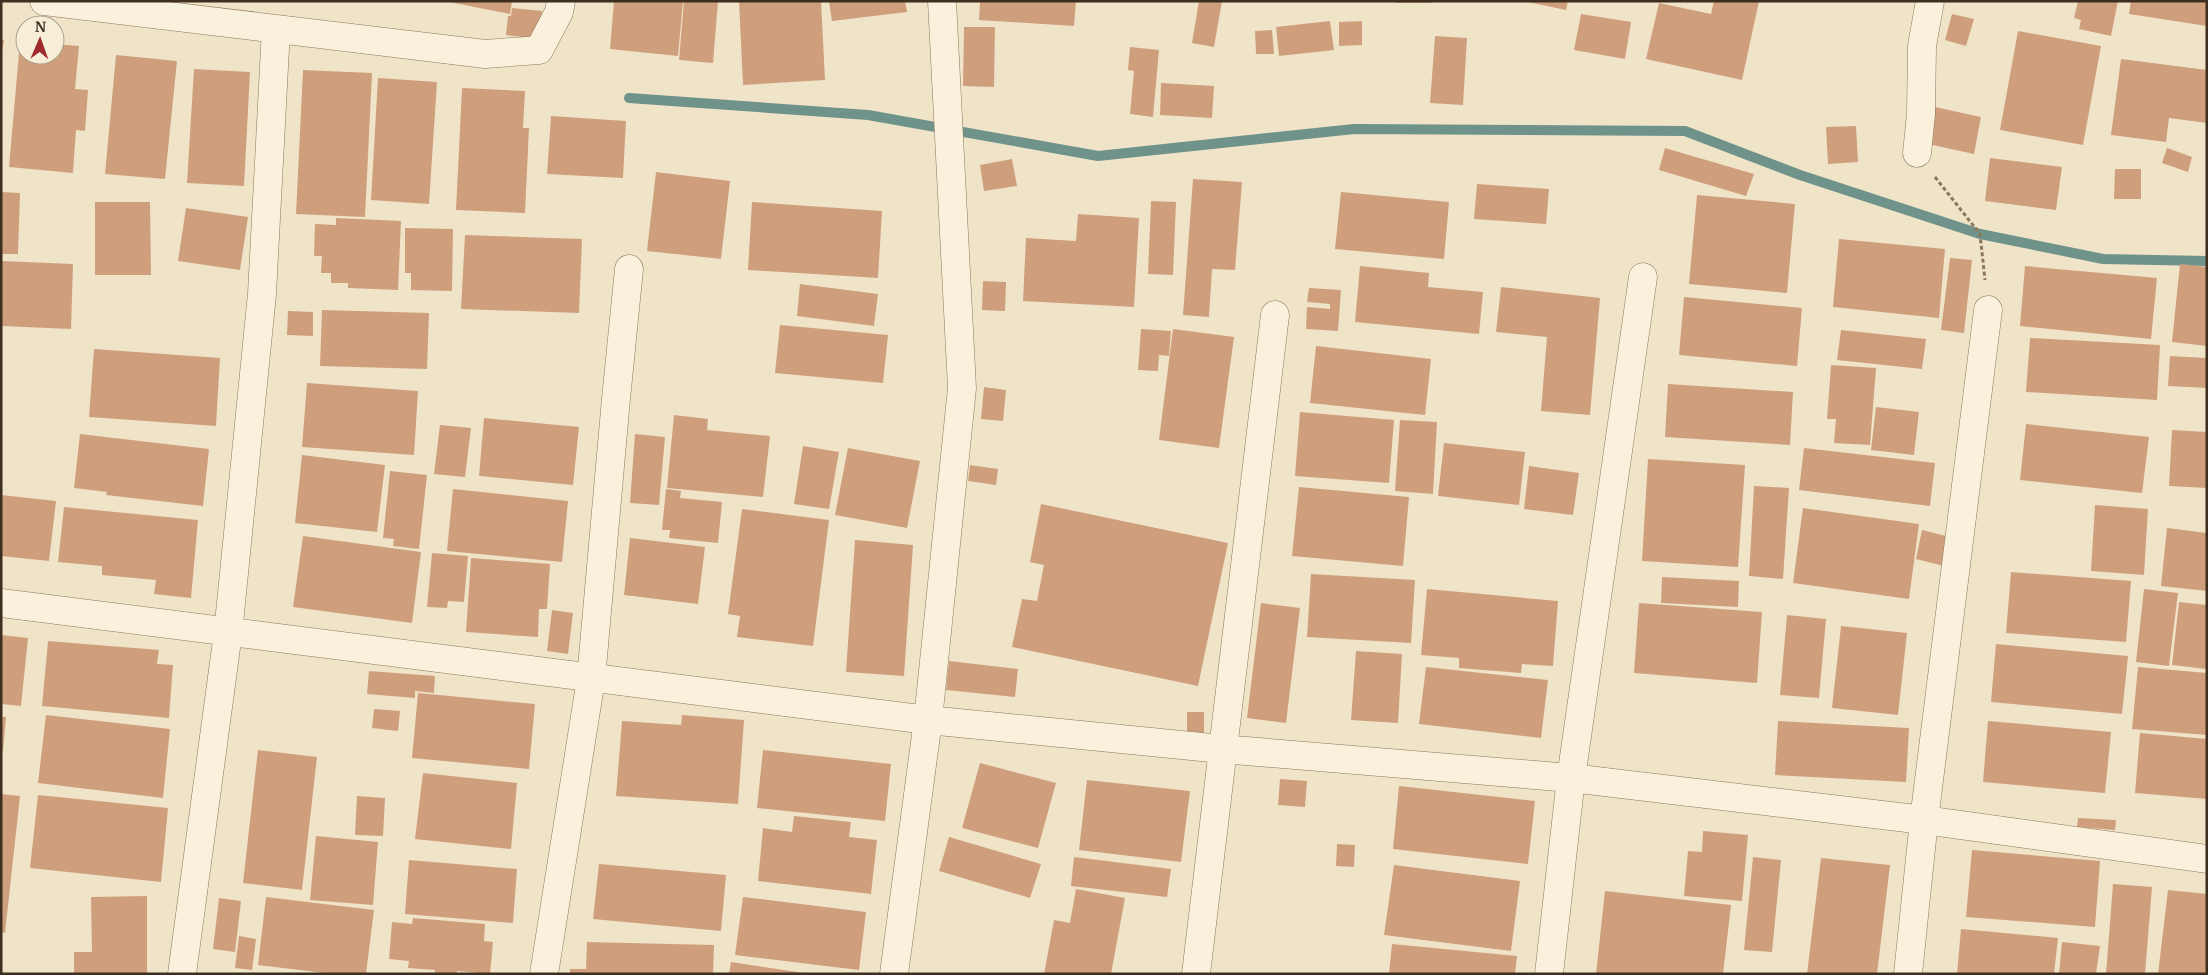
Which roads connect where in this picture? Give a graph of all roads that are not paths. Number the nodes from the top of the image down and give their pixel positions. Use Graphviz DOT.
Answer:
graph roads {
  1 [pos="44,1"];
  2 [pos="561,1"];
  3 [pos="942,1"];
  4 [pos="1930,1"];
  5 [pos="276,29"];
  6 [pos="1917,153"];
  7 [pos="629,270"];
  8 [pos="1643,277"];
  9 [pos="1988,310"];
  10 [pos="1275,315"];
  11 [pos="1,603"];
  12 [pos="228,633"];
  13 [pos="591,679"];
  14 [pos="928,720"];
  15 [pos="1222,749"];
  16 [pos="1571,778"];
  17 [pos="1924,820"];
  18 [pos="2207,859"];
  19 [pos="182,974"];
  20 [pos="544,974"];
  21 [pos="894,974"];
  22 [pos="1196,974"];
  23 [pos="1548,974"];
  24 [pos="1908,974"];
  1 -- 5 [label="street"];
  2 -- 5 [label="street"];
  3 -- 14 [label="street"];
  4 -- 6 [label="street"];
  5 -- 12 [label="street"];
  7 -- 13 [label="street"];
  8 -- 16 [label="street"];
  9 -- 17 [label="street"];
  10 -- 15 [label="street"];
  11 -- 12 [label="street"];
  12 -- 13 [label="street"];
  12 -- 19 [label="street"];
  13 -- 14 [label="street"];
  13 -- 20 [label="street"];
  14 -- 15 [label="street"];
  14 -- 21 [label="street"];
  15 -- 16 [label="street"];
  15 -- 22 [label="street"];
  16 -- 17 [label="street"];
  16 -- 23 [label="street"];
  17 -- 18 [label="street"];
  17 -- 24 [label="street"];
}
